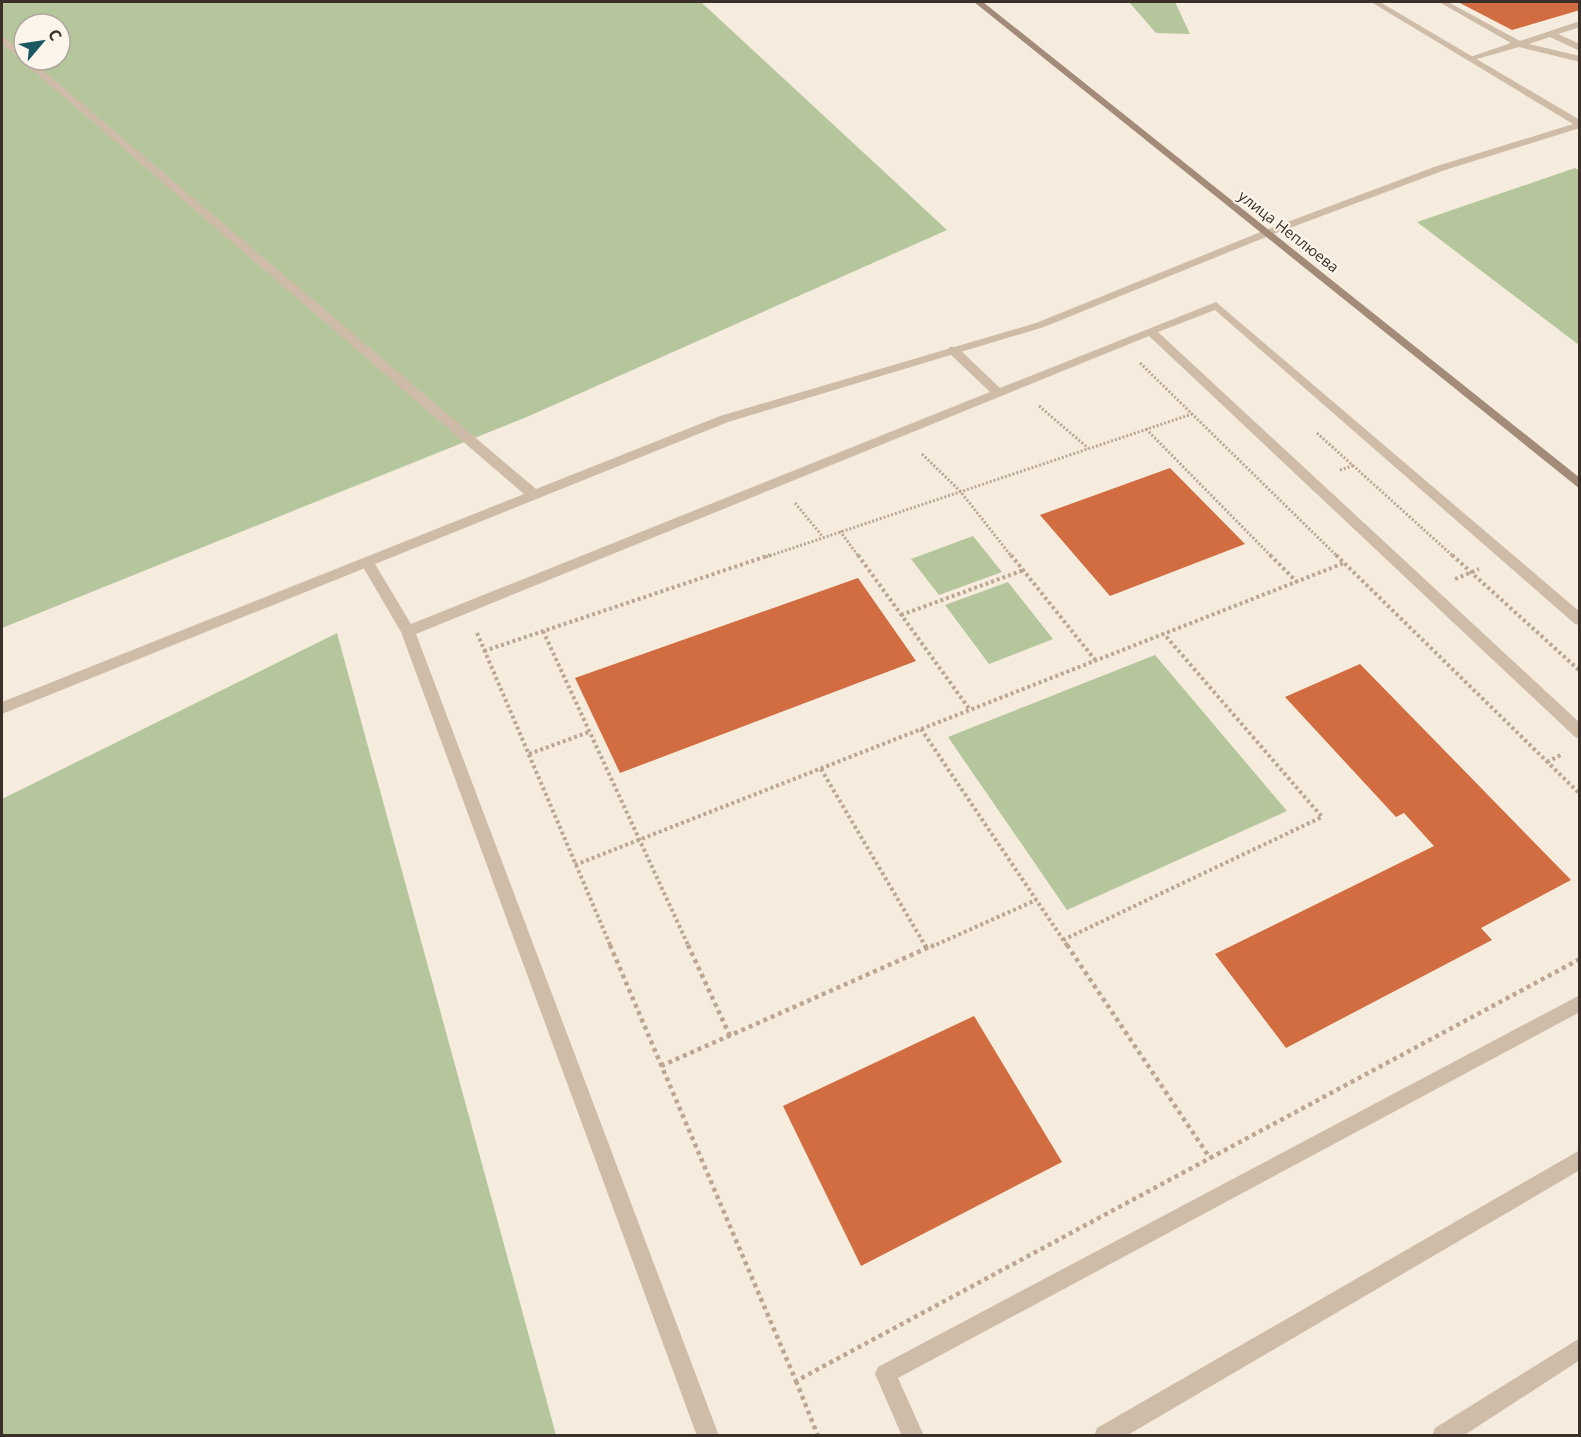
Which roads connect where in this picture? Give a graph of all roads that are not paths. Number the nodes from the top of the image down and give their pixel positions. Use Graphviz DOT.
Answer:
graph roads {
  1 [pos="978,2"];
  2 [pos="1375,2"];
  3 [pos="1443,2"];
  4 [pos="1580,24"];
  5 [pos="1551,34"];
  6 [pos="1520,44"];
  7 [pos="1580,48"];
  8 [pos="1473,59"];
  9 [pos="1580,59"];
  10 [pos="40,72"];
  11 [pos="1580,125"];
  12 [pos="1268,233"];
  13 [pos="1150,331"];
  14 [pos="953,350"];
  15 [pos="998,393"];
  16 [pos="1580,485"];
  17 [pos="534,495"];
  18 [pos="367,562"];
  19 [pos="1580,620"];
  20 [pos="408,631"];
  21 [pos="2,708"];
  22 [pos="1580,733"];
  23 [pos="1580,1003"];
  24 [pos="1580,1160"];
  25 [pos="1580,1348"];
  26 [pos="708,1436"];
  27 [pos="913,1436"];
  28 [pos="1105,1436"];
  29 [pos="1443,1436"];
  1 -- 12 [label="main road, улица Неплюева"];
  2 -- 8 [label="street"];
  3 -- 6 [label="street"];
  4 -- 5 [label="street"];
  5 -- 6 [label="street"];
  5 -- 7 [label="street"];
  6 -- 8 [label="street"];
  6 -- 9 [label="street"];
  8 -- 11 [label="street"];
  10 -- 17 [label="street"];
  11 -- 12 [label="street"];
  12 -- 14 [label="street"];
  12 -- 16 [label="main road, улица Неплюева"];
  13 -- 15 [label="street"];
  13 -- 19 [label="street"];
  13 -- 22 [label="street"];
  14 -- 15 [label="street"];
  14 -- 17 [label="street"];
  15 -- 20 [label="street"];
  17 -- 18 [label="street"];
  18 -- 20 [label="street"];
  18 -- 21 [label="street"];
  20 -- 26 [label="street"];
  23 -- 27 [label="street"];
  24 -- 28 [label="street"];
  25 -- 29 [label="street"];
}
